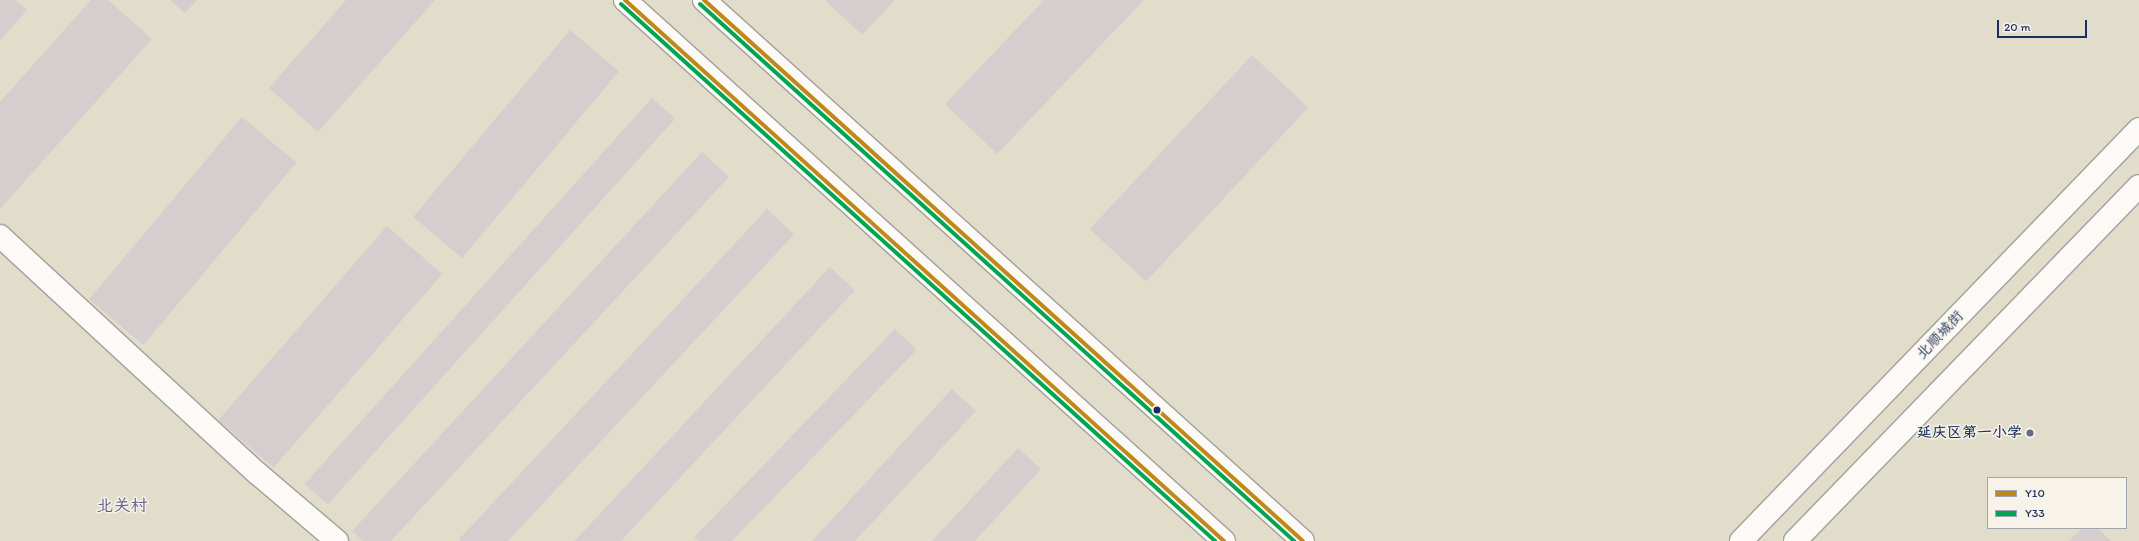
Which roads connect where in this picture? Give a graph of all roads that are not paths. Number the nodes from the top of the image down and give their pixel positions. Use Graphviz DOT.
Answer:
graph roads {
  1 [pos="625,0"];
  2 [pos="704,0"];
  3 [pos="2139,129"];
  4 [pos="2139,186"];
  5 [pos="0,236"];
  6 [pos="337,541"];
  7 [pos="1224,541"];
  8 [pos="1304,541"];
  9 [pos="1741,541"];
  10 [pos="1796,541"];
  1 -- 7 [label="street"];
  2 -- 8 [label="street"];
  3 -- 9 [label="street, 北顺城街"];
  4 -- 10 [label="street"];
  5 -- 6 [label="street"];
}
